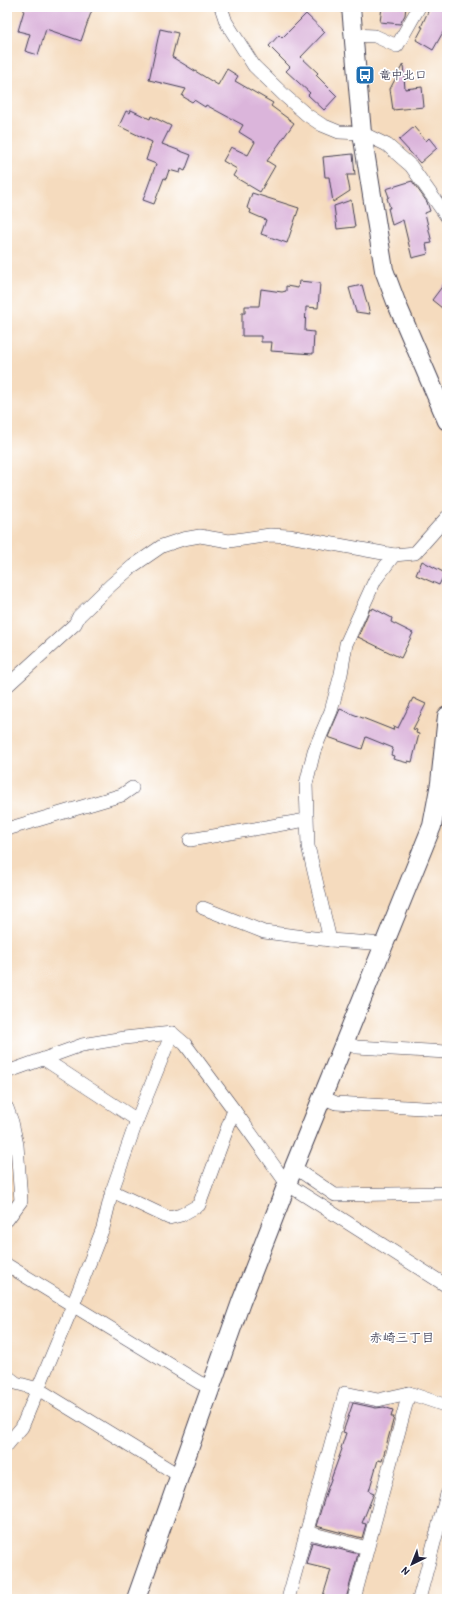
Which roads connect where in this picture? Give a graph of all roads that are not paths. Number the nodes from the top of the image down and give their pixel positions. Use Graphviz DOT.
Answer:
graph roads {
  1 [pos="221,7"];
  2 [pos="351,7"];
  3 [pos="419,7"];
  4 [pos="353,35"];
  5 [pos="362,133"];
  6 [pos="447,217"];
  7 [pos="447,421"];
  8 [pos="447,517"];
  9 [pos="394,555"];
  10 [pos="7,686"];
  11 [pos="447,716"];
  12 [pos="132,788"];
  13 [pos="306,820"];
  14 [pos="440,827"];
  15 [pos="7,829"];
  16 [pos="190,840"];
  17 [pos="203,908"];
  18 [pos="330,940"];
  19 [pos="385,944"];
  20 [pos="172,1033"];
  21 [pos="345,1042"];
  22 [pos="447,1052"];
  23 [pos="44,1059"];
  24 [pos="7,1072"];
  25 [pos="322,1097"];
  26 [pos="7,1108"];
  27 [pos="234,1110"];
  28 [pos="440,1110"];
  29 [pos="137,1120"];
  30 [pos="10,1123"];
  31 [pos="294,1167"];
  32 [pos="287,1184"];
  33 [pos="112,1191"];
  34 [pos="447,1193"];
  35 [pos="7,1220"];
  36 [pos="7,1265"];
  37 [pos="447,1286"];
  38 [pos="73,1305"];
  39 [pos="7,1376"];
  40 [pos="212,1387"];
  41 [pos="38,1389"];
  42 [pos="409,1393"];
  43 [pos="447,1406"];
  44 [pos="7,1445"];
  45 [pos="180,1476"];
  46 [pos="447,1494"];
  47 [pos="306,1532"];
  48 [pos="367,1548"];
  49 [pos="136,1599"];
  50 [pos="288,1599"];
  51 [pos="354,1599"];
  52 [pos="419,1599"];
  1 -- 5 [label="street"];
  2 -- 4 [label="street"];
  3 -- 4 [label="street"];
  4 -- 5 [label="street"];
  5 -- 6 [label="street"];
  5 -- 7 [label="street"];
  8 -- 9 [label="street"];
  9 -- 10 [label="street"];
  9 -- 13 [label="street"];
  11 -- 14 [label="street"];
  12 -- 15 [label="street"];
  13 -- 16 [label="street"];
  13 -- 18 [label="street"];
  14 -- 19 [label="street"];
  17 -- 18 [label="street"];
  18 -- 19 [label="street"];
  19 -- 21 [label="street"];
  20 -- 23 [label="street"];
  20 -- 27 [label="street"];
  20 -- 29 [label="street"];
  21 -- 22 [label="street"];
  21 -- 25 [label="street"];
  23 -- 24 [label="street"];
  23 -- 29 [label="street"];
  25 -- 28 [label="street"];
  25 -- 31 [label="street"];
  26 -- 30 [label="street"];
  27 -- 32 [label="street"];
  27 -- 33 [label="street"];
  29 -- 33 [label="street"];
  30 -- 35 [label="street"];
  31 -- 32 [label="street"];
  31 -- 34 [label="street"];
  32 -- 37 [label="street"];
  32 -- 40 [label="street"];
  33 -- 38 [label="street"];
  36 -- 38 [label="street"];
  38 -- 40 [label="street"];
  38 -- 41 [label="street"];
  39 -- 41 [label="street"];
  40 -- 45 [label="street"];
  41 -- 44 [label="street"];
  41 -- 45 [label="street"];
  42 -- 43 [label="street"];
  42 -- 47 [label="street"];
  42 -- 48 [label="street"];
  45 -- 49 [label="street"];
  46 -- 52 [label="street"];
  47 -- 48 [label="street"];
  47 -- 50 [label="street"];
  48 -- 51 [label="street"];
}
